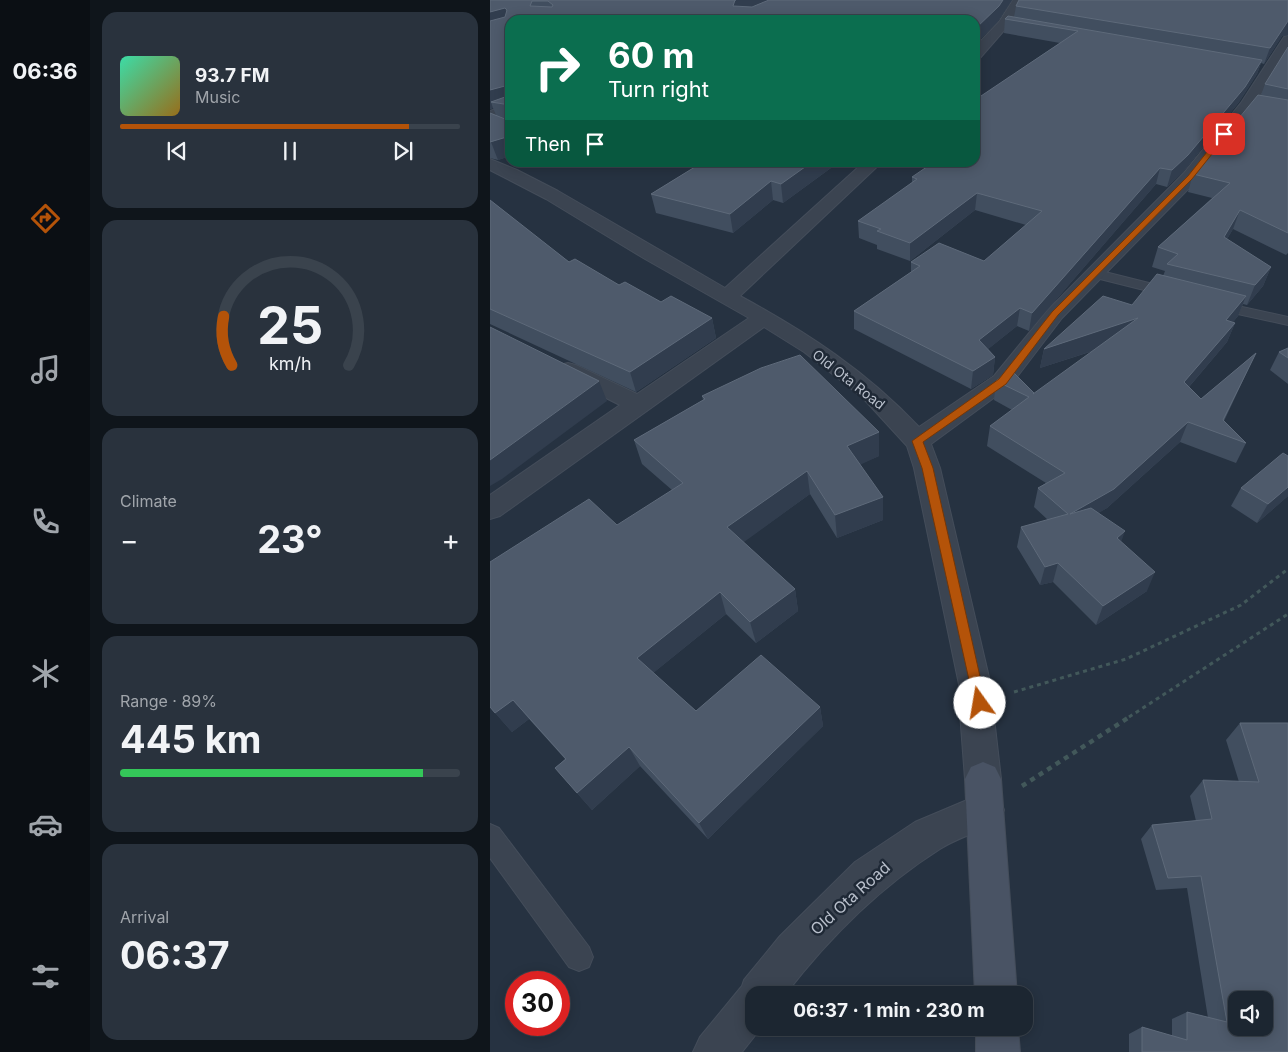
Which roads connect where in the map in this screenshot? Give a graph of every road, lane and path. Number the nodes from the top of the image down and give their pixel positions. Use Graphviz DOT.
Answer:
graph roads {
  1 [pos="1019,0"];
  2 [pos="1287,42"];
  3 [pos="980,50"];
  4 [pos="1250,67"];
  5 [pos="1270,71"];
  6 [pos="505,110"];
  7 [pos="490,116"];
  8 [pos="490,164"];
  9 [pos="869,167"];
  10 [pos="1093,273"];
  11 [pos="728,297"];
  12 [pos="1186,297"];
  13 [pos="1205,302"];
  14 [pos="763,318"];
  15 [pos="1288,321"];
  16 [pos="552,362"];
  17 [pos="638,404"];
  18 [pos="917,441"];
  19 [pos="490,509"];
  20 [pos="1288,569"];
  21 [pos="1288,614"];
  22 [pos="977,701"];
  23 [pos="984,794"];
  24 [pos="490,837"];
  25 [pos="579,957"];
  26 [pos="766,986"];
  27 [pos="995,986"];
  28 [pos="745,1014"];
  29 [pos="997,1036"];
  30 [pos="715,1052"];
  31 [pos="998,1052"];
  1 -- 3 [label="street"];
  2 -- 5 [label="street"];
  4 -- 5 [label="street"];
  5 -- 10 [label="street"];
  6 -- 7 [label="street"];
  8 -- 11 [label="street, Old Ota Road"];
  9 -- 11 [label="street"];
  10 -- 12 [label="lane"];
  10 -- 18 [label="street"];
  11 -- 14 [label="street, Old Ota Road"];
  13 -- 15 [label="lane"];
  14 -- 17 [label="street"];
  14 -- 18 [label="street, Old Ota Road"];
  16 -- 17 [label="street"];
  17 -- 19 [label="street"];
  18 -- 22 [label="street, Old Ota Road"];
  20 -- 22 [label="path"];
  21 -- 23 [label="path"];
  22 -- 23 [label="street, Old Ota Road"];
  23 -- 26 [label="street, Old Ota Road"];
  23 -- 27 [label="street, Old Ota Road"];
  24 -- 25 [label="lane"];
  28 -- 30 [label="street"];
  29 -- 31 [label="street"];
}
